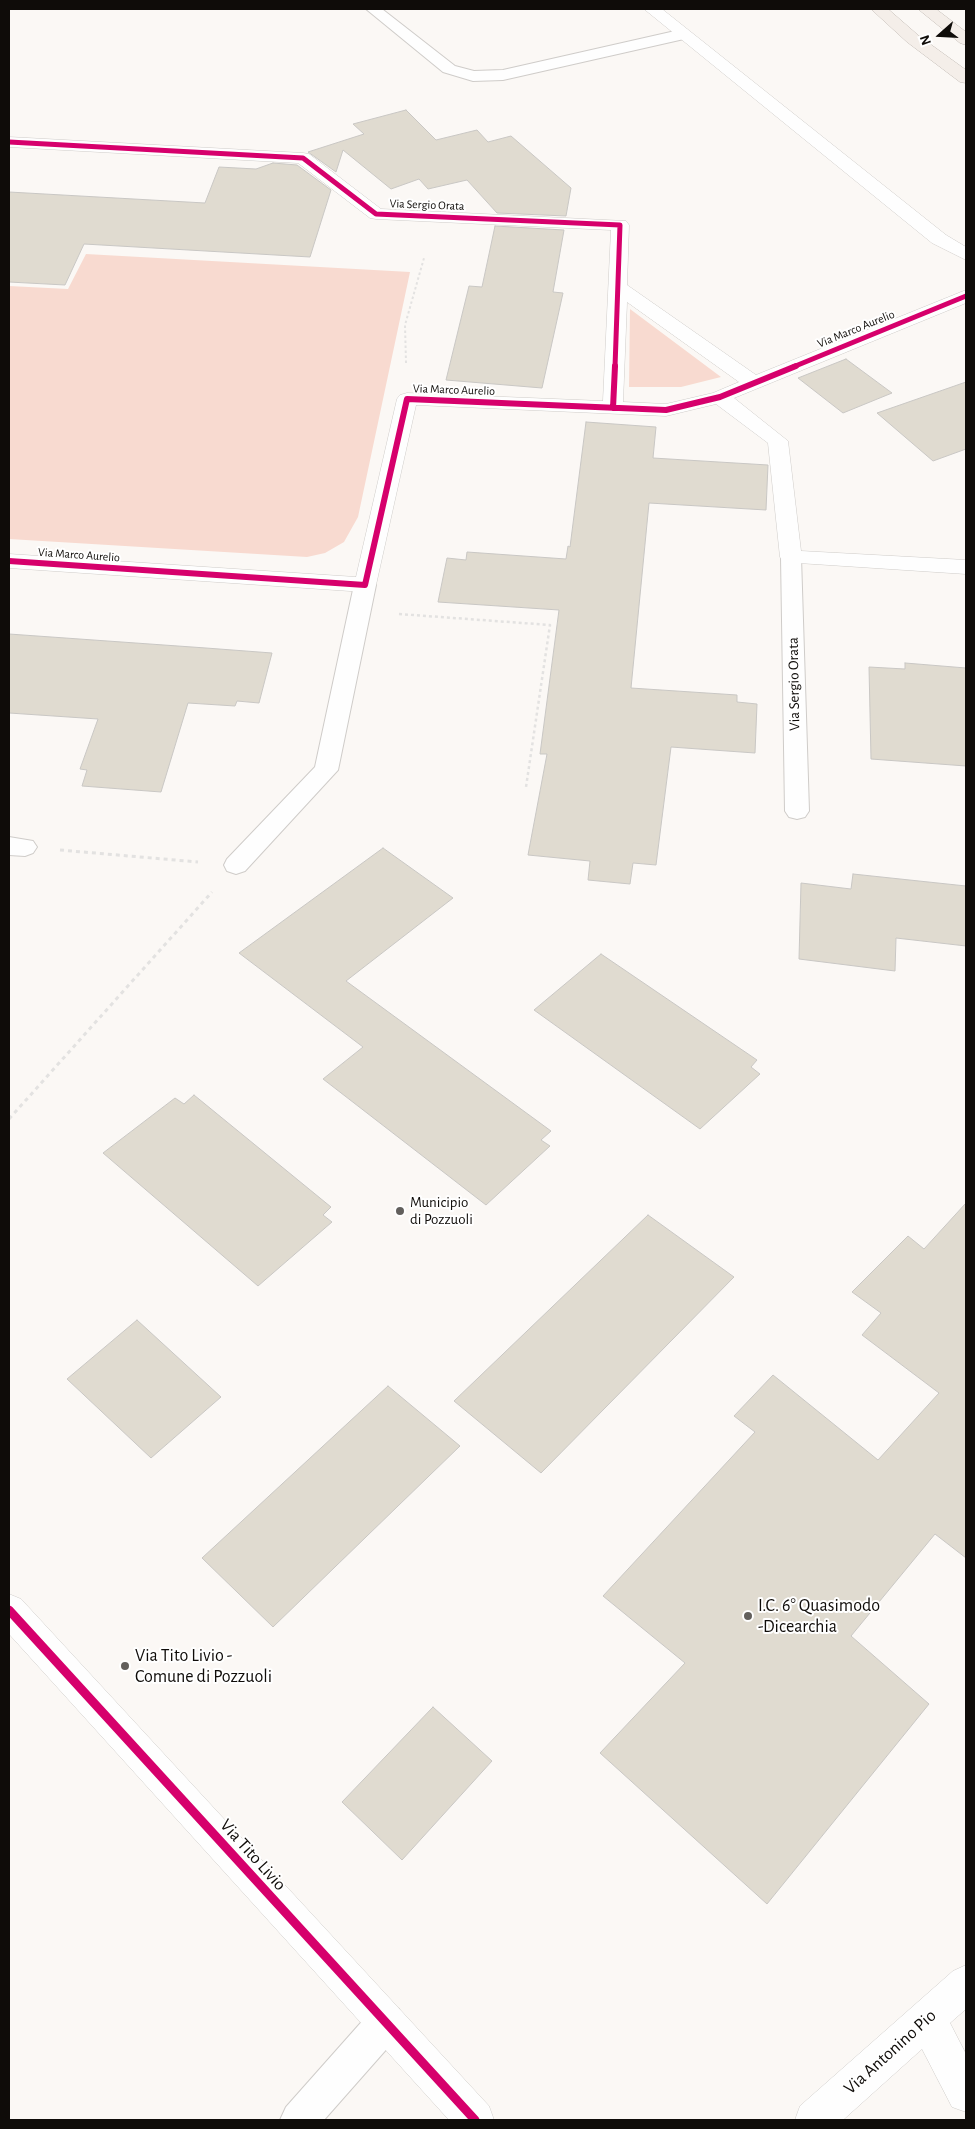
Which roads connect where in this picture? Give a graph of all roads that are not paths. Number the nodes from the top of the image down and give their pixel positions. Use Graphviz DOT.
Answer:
graph roads {
  1 [pos="373,9"];
  2 [pos="652,9"];
  3 [pos="879,9"];
  4 [pos="926,9"];
  5 [pos="684,34"];
  6 [pos="966,40"];
  7 [pos="966,78"];
  8 [pos="9,142"];
  9 [pos="966,254"];
  10 [pos="618,287"];
  11 [pos="966,296"];
  12 [pos="754,383"];
  13 [pos="720,397"];
  14 [pos="613,408"];
  15 [pos="791,558"];
  16 [pos="9,561"];
  17 [pos="966,568"];
  18 [pos="365,585"];
  19 [pos="796,811"];
  20 [pos="236,866"];
  21 [pos="9,1610"];
  22 [pos="966,1984"];
  23 [pos="927,2018"];
  24 [pos="386,2022"];
  25 [pos="966,2093"];
  26 [pos="299,2120"];
  27 [pos="475,2120"];
  28 [pos="814,2120"];
  1 -- 5 [label="lane"];
  2 -- 5 [label="street"];
  3 -- 7 [label="highway"];
  4 -- 6 [label="highway"];
  5 -- 9 [label="street"];
  8 -- 10 [label="street, Via Sergio Orata"];
  10 -- 12 [label="street"];
  10 -- 14 [label="street, Via Sergio Orata"];
  11 -- 12 [label="street, Via Marco Aurelio"];
  12 -- 13 [label="street, Via Marco Aurelio"];
  13 -- 14 [label="street, Via Marco Aurelio"];
  13 -- 15 [label="street, Via Sergio Orata"];
  14 -- 18 [label="street, Via Marco Aurelio"];
  15 -- 17 [label="street"];
  15 -- 19 [label="lane, Via Sergio Orata"];
  16 -- 18 [label="street, Via Marco Aurelio"];
  18 -- 20 [label="lane"];
  21 -- 24 [label="street, Via Tito Livio"];
  22 -- 23 [label="street, Via Antonino Pio"];
  23 -- 25 [label="street"];
  23 -- 28 [label="street, Via Antonino Pio"];
  24 -- 26 [label="lane"];
  24 -- 27 [label="street, Via Tito Livio"];
}
